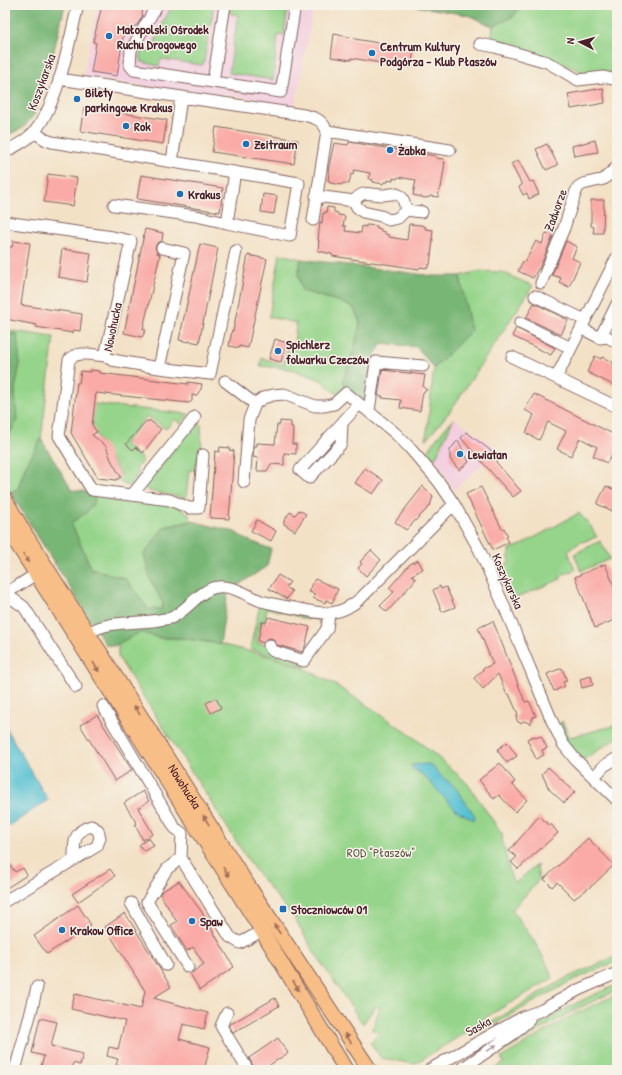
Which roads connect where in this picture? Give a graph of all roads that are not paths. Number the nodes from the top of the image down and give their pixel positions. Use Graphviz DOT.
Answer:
graph roads {
  1 [pos="78,5"];
  2 [pos="157,5"];
  3 [pos="224,5"];
  4 [pos="294,5"];
  5 [pos="480,44"];
  6 [pos="59,79"];
  7 [pos="617,80"];
  8 [pos="213,82"];
  9 [pos="181,97"];
  10 [pos="327,131"];
  11 [pos="34,132"];
  12 [pos="450,150"];
  13 [pos="5,152"];
  14 [pos="172,162"];
  15 [pos="617,168"];
  16 [pos="235,172"];
  17 [pos="316,196"];
  18 [pos="354,201"];
  19 [pos="114,205"];
  20 [pos="406,210"];
  21 [pos="422,212"];
  22 [pos="313,220"];
  23 [pos="5,222"];
  24 [pos="227,223"];
  25 [pos="162,248"];
  26 [pos="236,251"];
  27 [pos="617,257"];
  28 [pos="541,283"];
  29 [pos="535,296"];
  30 [pos="617,304"];
  31 [pos="520,323"];
  32 [pos="583,324"];
  33 [pos="600,338"];
  34 [pos="617,342"];
  35 [pos="571,348"];
  36 [pos="105,356"];
  37 [pos="512,357"];
  38 [pos="422,366"];
  39 [pos="159,368"];
  40 [pos="556,378"];
  41 [pos="225,381"];
  42 [pos="255,404"];
  43 [pos="359,404"];
  44 [pos="617,407"];
  45 [pos="369,411"];
  46 [pos="195,417"];
  47 [pos="342,423"];
  48 [pos="203,455"];
  49 [pos="244,482"];
  50 [pos="132,495"];
  51 [pos="5,499"];
  52 [pos="454,504"];
  53 [pos="5,525"];
  54 [pos="36,574"];
  55 [pos="6,594"];
  56 [pos="327,614"];
  57 [pos="88,633"];
  58 [pos="308,640"];
  59 [pos="269,645"];
  60 [pos="76,687"];
  61 [pos="103,706"];
  62 [pos="617,758"];
  63 [pos="594,777"];
  64 [pos="617,800"];
  65 [pos="181,858"];
  66 [pos="74,860"];
  67 [pos="5,901"];
  68 [pos="131,903"];
  69 [pos="262,930"];
  70 [pos="166,965"];
  71 [pos="188,967"];
  72 [pos="617,973"];
  73 [pos="37,987"];
  74 [pos="542,1010"];
  75 [pos="227,1012"];
  76 [pos="15,1070"];
  77 [pos="248,1070"];
  78 [pos="346,1070"];
  79 [pos="370,1070"];
  80 [pos="429,1070"];
  81 [pos="460,1070"];
  1 -- 6 [label="street, Koszykarska"];
  2 -- 8 [label="street"];
  3 -- 8 [label="street"];
  4 -- 8 [label="street"];
  5 -- 7 [label="street"];
  6 -- 9 [label="street"];
  6 -- 11 [label="street, Koszykarska"];
  9 -- 10 [label="street"];
  9 -- 14 [label="street"];
  10 -- 12 [label="street"];
  10 -- 17 [label="street"];
  11 -- 13 [label="street, Koszykarska"];
  11 -- 14 [label="street"];
  14 -- 16 [label="street"];
  15 -- 28 [label="street, Zadworze"];
  16 -- 24 [label="street"];
  16 -- 24 [label="street"];
  17 -- 18 [label="street"];
  17 -- 22 [label="street"];
  18 -- 20 [label="street"];
  18 -- 20 [label="street"];
  19 -- 24 [label="street"];
  20 -- 21 [label="street"];
  23 -- 36 [label="street, Nowohucka"];
  25 -- 39 [label="street"];
  26 -- 39 [label="street, Nowohucka"];
  27 -- 32 [label="street"];
  29 -- 32 [label="street"];
  30 -- 33 [label="street"];
  31 -- 35 [label="street"];
  32 -- 33 [label="street"];
  32 -- 35 [label="street"];
  33 -- 34 [label="street"];
  35 -- 40 [label="street"];
  36 -- 39 [label="street, Nowohucka"];
  36 -- 50 [label="street"];
  37 -- 40 [label="street"];
  38 -- 45 [label="street"];
  40 -- 44 [label="street"];
  41 -- 42 [label="street"];
  42 -- 43 [label="street, Koszykarska"];
  42 -- 49 [label="street"];
  43 -- 45 [label="street, Koszykarska"];
  43 -- 47 [label="street"];
  45 -- 52 [label="street, Koszykarska"];
  46 -- 50 [label="street"];
  47 -- 47 [label="street"];
  48 -- 50 [label="street"];
  51 -- 57 [label="main road, Nowohucka"];
  52 -- 56 [label="street"];
  52 -- 63 [label="street, Koszykarska"];
  53 -- 54 [label="main road, Nowohucka, one-way"];
  54 -- 55 [label="street"];
  54 -- 69 [label="main road, Nowohucka, one-way"];
  55 -- 60 [label="street"];
  56 -- 57 [label="street"];
  56 -- 58 [label="street"];
  56 -- 59 [label="street"];
  79 -- 57 [label="main road, Nowohucka, one-way"];
  61 -- 65 [label="street"];
  62 -- 63 [label="street"];
  63 -- 64 [label="street, Koszykarska"];
  65 -- 69 [label="street"];
  65 -- 71 [label="street"];
  66 -- 67 [label="street"];
  68 -- 70 [label="street"];
  69 -- 78 [label="main road, Nowohucka, one-way"];
  72 -- 74 [label="street, Saska"];
  73 -- 76 [label="street"];
  74 -- 80 [label="street, Saska"];
  81 -- 74 [label="street, Saska, one-way"];
  75 -- 77 [label="street"];
}
